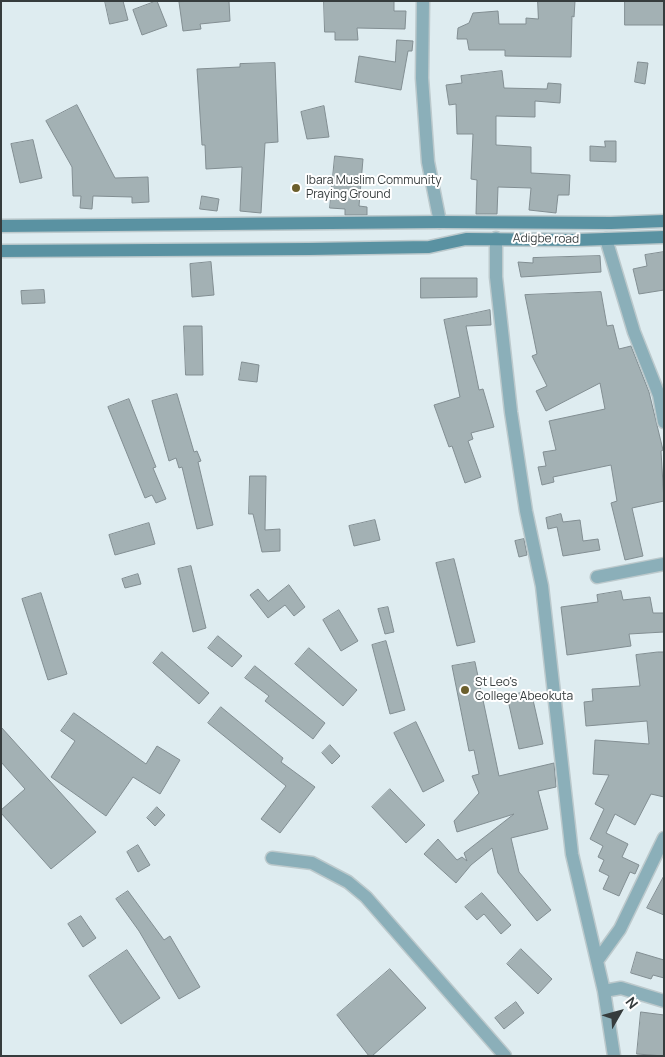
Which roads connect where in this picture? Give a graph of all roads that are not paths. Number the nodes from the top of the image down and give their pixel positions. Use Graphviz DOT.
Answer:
graph roads {
  1 [pos="422,1"];
  2 [pos="664,221"];
  3 [pos="440,222"];
  4 [pos="1,226"];
  5 [pos="664,237"];
  6 [pos="496,238"];
  7 [pos="606,239"];
  8 [pos="1,251"];
  9 [pos="664,422"];
  10 [pos="664,564"];
  11 [pos="597,577"];
  12 [pos="664,838"];
  13 [pos="272,858"];
  14 [pos="597,961"];
  15 [pos="604,991"];
  16 [pos="664,1001"];
  17 [pos="505,1056"];
  18 [pos="614,1056"];
  1 -- 3 [label="street"];
  2 -- 3 [label="main road"];
  3 -- 4 [label="main road"];
  5 -- 7 [label="main road, Adigbe road"];
  6 -- 7 [label="main road, Adigbe road"];
  6 -- 8 [label="main road, Adigbe road"];
  6 -- 14 [label="street"];
  7 -- 9 [label="street"];
  10 -- 11 [label="street"];
  12 -- 14 [label="street"];
  13 -- 17 [label="street"];
  14 -- 15 [label="street"];
  15 -- 16 [label="street"];
  15 -- 18 [label="street"];
}
